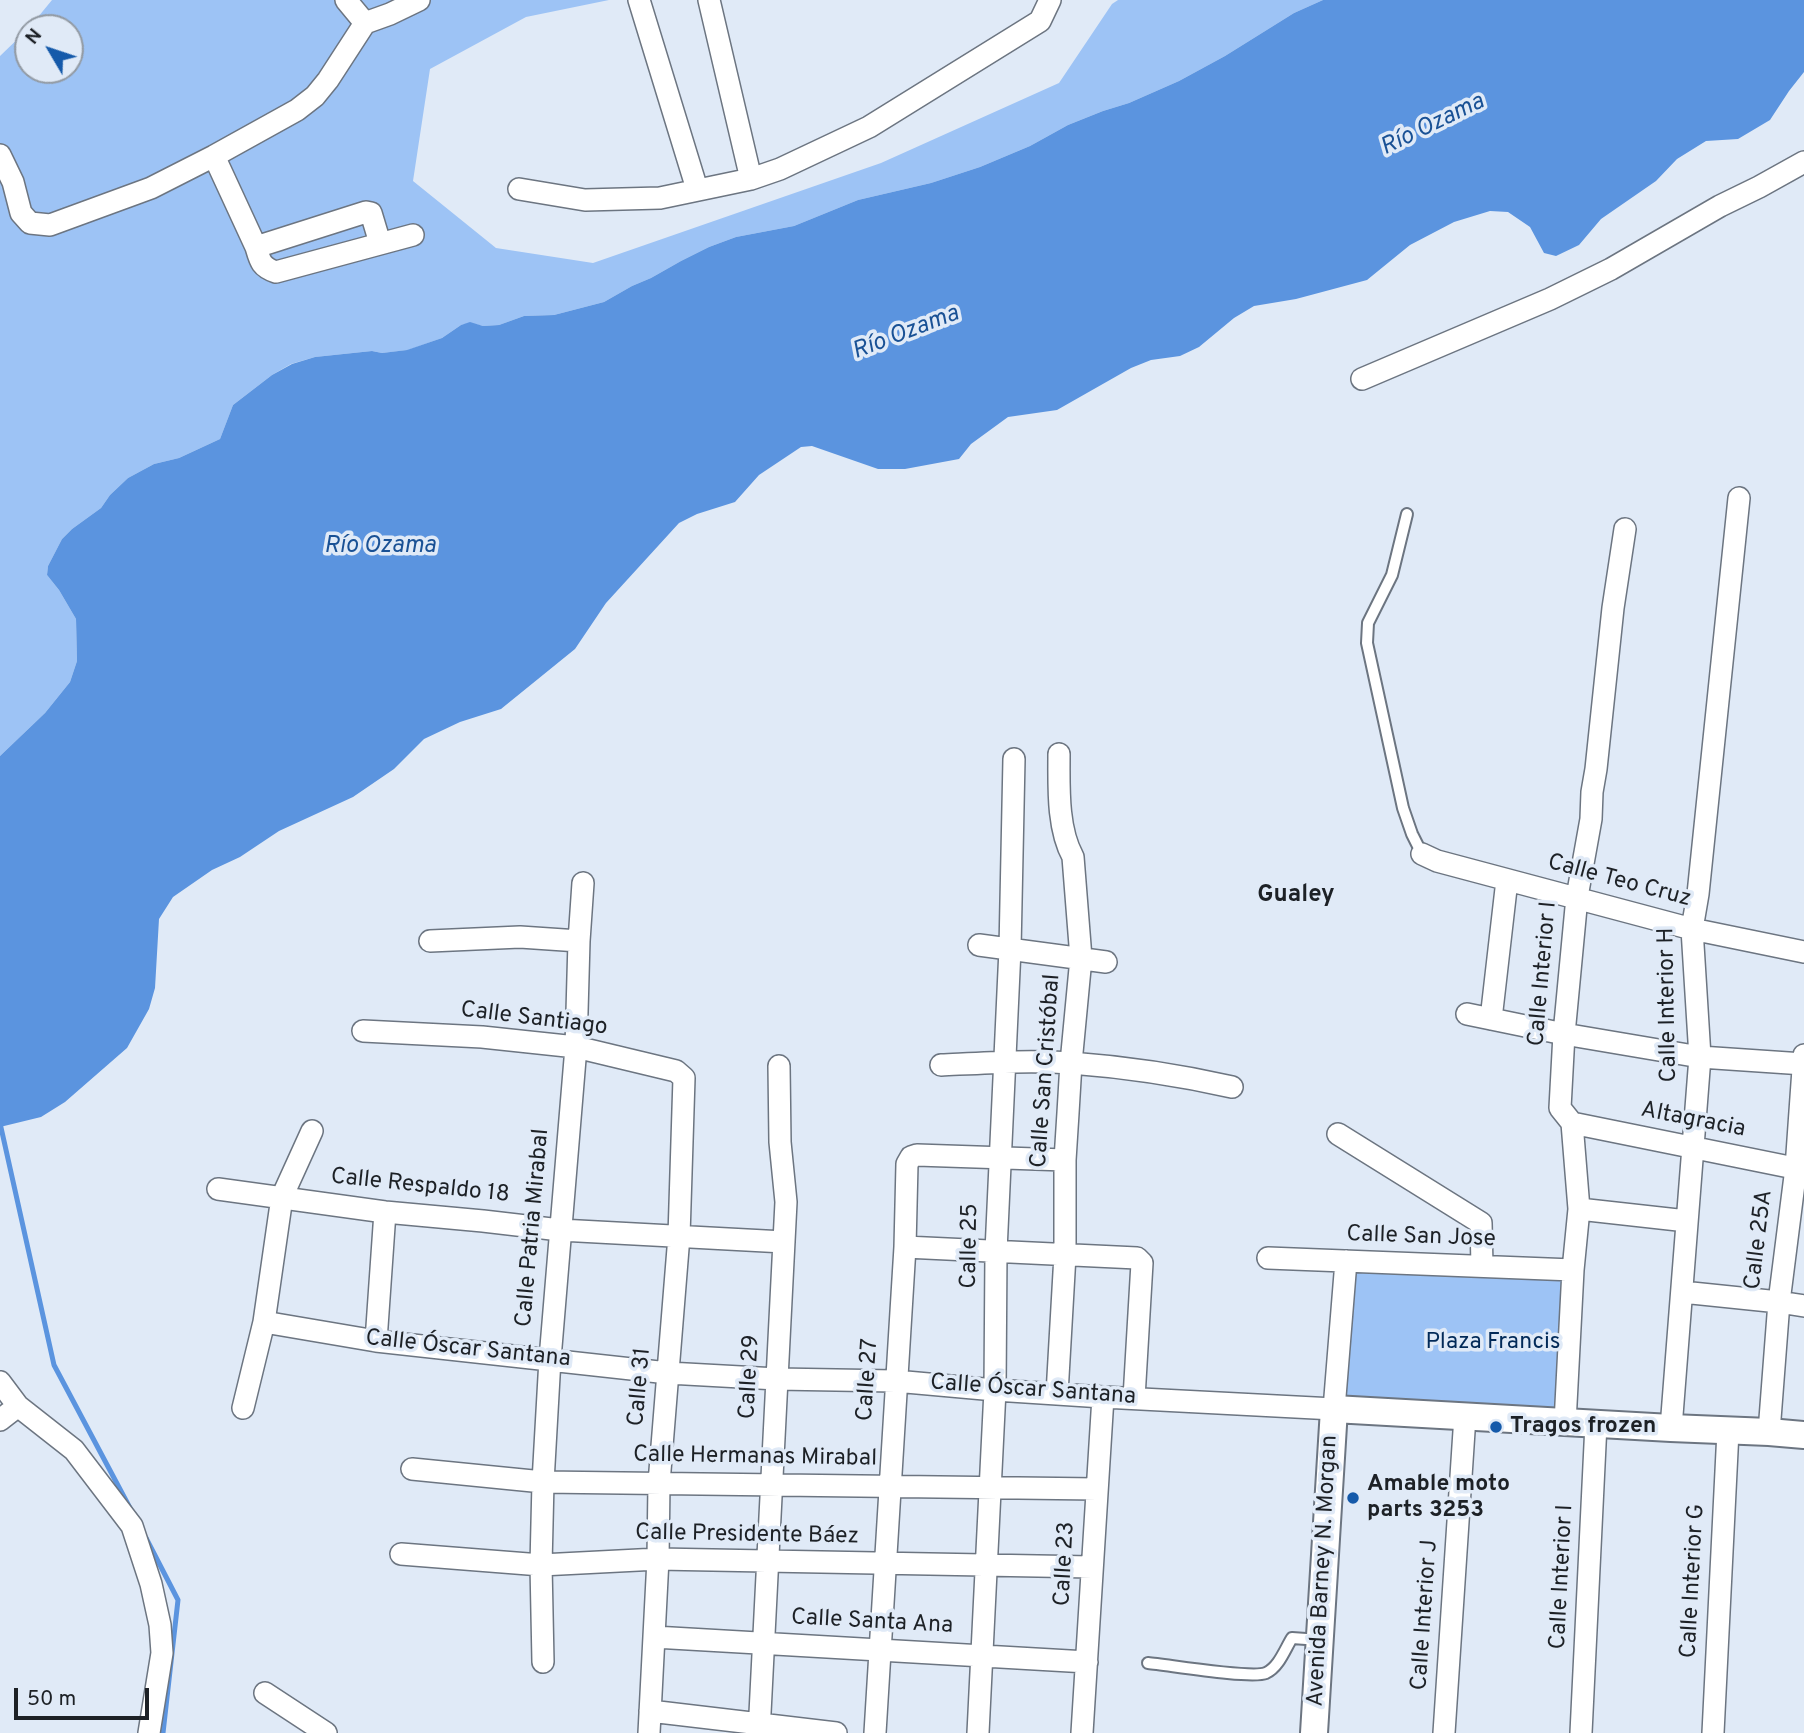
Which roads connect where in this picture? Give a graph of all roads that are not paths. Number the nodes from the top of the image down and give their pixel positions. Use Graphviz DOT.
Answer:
graph roads {
  1 [pos="346,0"];
  2 [pos="419,0"];
  3 [pos="639,0"];
  4 [pos="709,0"];
  5 [pos="1050,0"];
  6 [pos="365,23"];
  7 [pos="0,155"];
  8 [pos="214,156"];
  9 [pos="1804,162"];
  10 [pos="751,179"];
  11 [pos="519,189"];
  12 [pos="697,189"];
  13 [pos="413,235"];
  14 [pos="380,243"];
  15 [pos="256,247"];
  16 [pos="1362,379"];
  17 [pos="1739,498"];
  18 [pos="1407,514"];
  19 [pos="1625,529"];
  20 [pos="1059,754"];
  21 [pos="1014,759"];
  22 [pos="1422,854"];
  23 [pos="1507,880"];
  24 [pos="583,883"];
  25 [pos="1577,897"];
  26 [pos="1692,929"];
  27 [pos="430,941"];
  28 [pos="579,941"];
  29 [pos="978,945"];
  30 [pos="1010,949"];
  31 [pos="1804,952"];
  32 [pos="1081,958"];
  33 [pos="1106,962"];
  34 [pos="1467,1014"];
  35 [pos="1491,1019"];
  36 [pos="363,1031"];
  37 [pos="1564,1034"];
  38 [pos="576,1047"];
  39 [pos="1700,1058"];
  40 [pos="1804,1061"];
  41 [pos="1006,1062"];
  42 [pos="1071,1063"];
  43 [pos="941,1065"];
  44 [pos="779,1066"];
  45 [pos="685,1087"];
  46 [pos="1232,1087"];
  47 [pos="1572,1123"];
  48 [pos="312,1131"];
  49 [pos="1338,1134"];
  50 [pos="1692,1149"];
  51 [pos="1000,1157"];
  52 [pos="1065,1160"];
  53 [pos="1800,1169"];
  54 [pos="218,1189"];
  55 [pos="282,1197"];
  56 [pos="1579,1209"];
  57 [pos="386,1212"];
  58 [pos="1687,1221"];
  59 [pos="560,1230"];
  60 [pos="679,1236"];
  61 [pos="784,1242"];
  62 [pos="905,1247"];
  63 [pos="996,1251"];
  64 [pos="1065,1255"];
  65 [pos="1268,1258"];
  66 [pos="1346,1261"];
  67 [pos="1482,1266"];
  68 [pos="1573,1270"];
  69 [pos="1682,1292"];
  70 [pos="1779,1302"];
  71 [pos="1804,1306"];
  72 [pos="264,1322"];
  73 [pos="376,1341"];
  74 [pos="550,1359"];
  75 [pos="668,1373"];
  76 [pos="777,1379"];
  77 [pos="895,1381"];
  78 [pos="0,1382"];
  79 [pos="995,1390"];
  80 [pos="1057,1394"];
  81 [pos="1103,1397"];
  82 [pos="1134,1398"];
  83 [pos="18,1406"];
  84 [pos="243,1408"];
  85 [pos="1334,1409"];
  86 [pos="1465,1416"];
  87 [pos="0,1420"];
  88 [pos="1565,1423"];
  89 [pos="1596,1424"];
  90 [pos="1671,1428"];
  91 [pos="1728,1431"];
  92 [pos="1769,1432"];
  93 [pos="1804,1435"];
  94 [pos="412,1469"];
  95 [pos="543,1482"];
  96 [pos="659,1483"];
  97 [pos="771,1485"];
  98 [pos="889,1487"];
  99 [pos="990,1489"];
  100 [pos="1097,1489"];
  101 [pos="401,1554"];
  102 [pos="659,1559"];
  103 [pos="768,1561"];
  104 [pos="885,1563"];
  105 [pos="541,1564"];
  106 [pos="987,1565"];
  107 [pos="1092,1567"];
  108 [pos="654,1637"];
  109 [pos="1320,1640"];
  110 [pos="763,1643"];
  111 [pos="880,1649"];
  112 [pos="982,1655"];
  113 [pos="543,1662"];
  114 [pos="1087,1662"];
  115 [pos="1148,1663"];
  116 [pos="265,1693"];
  117 [pos="650,1711"];
  118 [pos="759,1729"];
  119 [pos="149,1733"];
  120 [pos="326,1733"];
  121 [pos="649,1733"];
  122 [pos="836,1733"];
  123 [pos="875,1733"];
  124 [pos="978,1733"];
  125 [pos="1082,1733"];
  126 [pos="1314,1733"];
  127 [pos="1444,1733"];
  128 [pos="1581,1733"];
  129 [pos="1713,1733"];
  1 -- 6 [label="street"];
  2 -- 6 [label="street"];
  3 -- 12 [label="street"];
  4 -- 10 [label="street"];
  5 -- 10 [label="street"];
  6 -- 8 [label="street"];
  7 -- 8 [label="street"];
  8 -- 15 [label="street"];
  9 -- 16 [label="street"];
  10 -- 12 [label="street"];
  11 -- 12 [label="street"];
  13 -- 14 [label="street"];
  14 -- 15 [label="street"];
  14 -- 15 [label="street"];
  17 -- 26 [label="street, Calle Interior H"];
  18 -- 22 [label="lane"];
  19 -- 25 [label="street, Calle Interior I"];
  20 -- 32 [label="street, Calle San Cristóbal"];
  21 -- 30 [label="street, Calle 25"];
  22 -- 23 [label="street, Calle Teo Cruz"];
  23 -- 25 [label="street, Calle Teo Cruz"];
  23 -- 35 [label="street"];
  24 -- 28 [label="street, Calle Patria Mirabal"];
  25 -- 26 [label="street, Calle Teo Cruz"];
  25 -- 37 [label="street, Calle Interior I"];
  26 -- 31 [label="street, Calle Teo Cruz"];
  26 -- 39 [label="street, Calle Interior H"];
  27 -- 28 [label="street"];
  28 -- 38 [label="street, Calle Patria Mirabal"];
  29 -- 30 [label="street"];
  30 -- 32 [label="street"];
  30 -- 41 [label="street, Calle 25"];
  32 -- 33 [label="street"];
  32 -- 42 [label="street, Calle San Cristóbal"];
  34 -- 35 [label="street"];
  35 -- 37 [label="street"];
  36 -- 38 [label="street, Calle Santiago"];
  37 -- 39 [label="street"];
  37 -- 47 [label="street, Calle Interior I"];
  38 -- 45 [label="street, Calle Santiago"];
  38 -- 59 [label="street, Calle Patria Mirabal"];
  39 -- 40 [label="street"];
  39 -- 50 [label="street, Calle Interior H"];
  40 -- 53 [label="street, Calle 25A"];
  41 -- 42 [label="street"];
  41 -- 43 [label="street"];
  41 -- 51 [label="street, Calle 25"];
  42 -- 46 [label="street"];
  42 -- 52 [label="street, Calle San Cristóbal"];
  44 -- 61 [label="street, Calle 29"];
  45 -- 60 [label="street, Calle 31"];
  47 -- 50 [label="street, Altagracia"];
  47 -- 56 [label="street, Calle Interior I"];
  48 -- 55 [label="street"];
  49 -- 67 [label="street"];
  50 -- 53 [label="street, Altagracia"];
  50 -- 58 [label="street, Calle Interior H"];
  51 -- 52 [label="street"];
  51 -- 62 [label="street, Calle 27"];
  51 -- 63 [label="street, Calle 25"];
  52 -- 64 [label="street, Calle San Cristóbal"];
  53 -- 70 [label="street, Calle 25A"];
  54 -- 55 [label="street, Calle Respaldo 18"];
  55 -- 57 [label="street, Calle Respaldo 18"];
  55 -- 72 [label="street"];
  56 -- 58 [label="street"];
  56 -- 68 [label="street, Calle Interior I"];
  57 -- 59 [label="street, Calle Respaldo 18"];
  57 -- 73 [label="street"];
  58 -- 69 [label="street, Calle Interior H"];
  59 -- 60 [label="street, Calle Respaldo 18"];
  59 -- 74 [label="street, Calle Patria Mirabal"];
  60 -- 61 [label="street, Calle Respaldo 18"];
  60 -- 75 [label="street, Calle 31"];
  61 -- 76 [label="street, Calle 29"];
  62 -- 63 [label="street"];
  62 -- 77 [label="street, Calle 27"];
  63 -- 64 [label="street"];
  63 -- 79 [label="street, Calle 25"];
  64 -- 80 [label="street, Calle San Cristóbal"];
  64 -- 82 [label="street"];
  65 -- 66 [label="street, Calle San Jose"];
  66 -- 67 [label="street, Calle San Jose"];
  66 -- 85 [label="street"];
  67 -- 68 [label="street, Calle San Jose"];
  68 -- 88 [label="street, Calle Interior I"];
  69 -- 70 [label="street"];
  69 -- 90 [label="street, Calle Interior H"];
  70 -- 71 [label="street"];
  70 -- 92 [label="street, Calle 25A"];
  72 -- 73 [label="street, Calle Óscar Santana"];
  72 -- 84 [label="street"];
  73 -- 74 [label="street, Calle Óscar Santana"];
  74 -- 75 [label="street, Calle Óscar Santana"];
  74 -- 95 [label="street, Calle Patria Mirabal"];
  75 -- 76 [label="street, Calle Óscar Santana"];
  75 -- 96 [label="street, Calle 31"];
  76 -- 77 [label="street, Calle Óscar Santana"];
  76 -- 97 [label="street, Calle 29"];
  77 -- 79 [label="street, Calle Óscar Santana"];
  77 -- 98 [label="street, Calle 27"];
  78 -- 83 [label="street"];
  79 -- 80 [label="street, Calle Óscar Santana"];
  79 -- 99 [label="street, Calle 25"];
  80 -- 81 [label="street, Calle Óscar Santana"];
  81 -- 82 [label="street, Calle Óscar Santana"];
  81 -- 100 [label="street, Calle 23"];
  82 -- 85 [label="street, Calle Óscar Santana"];
  83 -- 87 [label="street"];
  83 -- 119 [label="street"];
  85 -- 86 [label="street, Calle Óscar Santana"];
  85 -- 109 [label="street, Avenida Barney N. Morgan"];
  86 -- 88 [label="street, Calle Óscar Santana"];
  86 -- 127 [label="street, Calle Interior J"];
  88 -- 89 [label="street, Calle Óscar Santana"];
  89 -- 90 [label="street, Calle Óscar Santana"];
  89 -- 128 [label="street, Calle Interior I"];
  90 -- 91 [label="street, Calle Óscar Santana"];
  91 -- 92 [label="street, Calle Óscar Santana"];
  91 -- 129 [label="street, Calle Interior G"];
  92 -- 93 [label="street, Calle Óscar Santana"];
  94 -- 95 [label="street, Calle Hermanas Mirabal"];
  95 -- 96 [label="street, Calle Hermanas Mirabal"];
  95 -- 105 [label="street, Calle Patria Mirabal"];
  96 -- 97 [label="street, Calle Hermanas Mirabal"];
  96 -- 102 [label="street, Calle 31"];
  97 -- 98 [label="street, Calle Hermanas Mirabal"];
  97 -- 103 [label="street, Calle 29"];
  98 -- 99 [label="street, Calle Hermanas Mirabal"];
  98 -- 104 [label="street, Calle 27"];
  99 -- 100 [label="street, Calle Hermanas Mirabal"];
  99 -- 106 [label="street, Calle 25"];
  100 -- 107 [label="street, Calle 23"];
  101 -- 105 [label="street, Calle Presidente Báez"];
  102 -- 103 [label="street, Calle Presidente Báez"];
  102 -- 105 [label="street, Calle Presidente Báez"];
  102 -- 108 [label="street, Calle 31"];
  103 -- 104 [label="street, Calle Presidente Báez"];
  103 -- 110 [label="street, Calle 29"];
  104 -- 106 [label="street, Calle Presidente Báez"];
  104 -- 111 [label="street, Calle 27"];
  105 -- 113 [label="street, Calle Patria Mirabal"];
  106 -- 107 [label="street, Calle Presidente Báez"];
  106 -- 112 [label="street, Calle 25"];
  107 -- 114 [label="street, Calle 23"];
  108 -- 110 [label="street, Calle Santa Ana"];
  108 -- 117 [label="street, Calle 31"];
  109 -- 115 [label="lane"];
  109 -- 126 [label="street, Avenida Barney N. Morgan"];
  110 -- 111 [label="street, Calle Santa Ana"];
  110 -- 118 [label="street, Calle 29"];
  111 -- 112 [label="street, Calle Santa Ana"];
  111 -- 123 [label="street, Calle 27"];
  112 -- 114 [label="street, Calle Santa Ana"];
  112 -- 124 [label="street, Calle 25"];
  114 -- 125 [label="street, Calle 23"];
  116 -- 120 [label="street"];
  117 -- 118 [label="street"];
  117 -- 121 [label="street, Calle 31"];
  118 -- 122 [label="street"];
}
